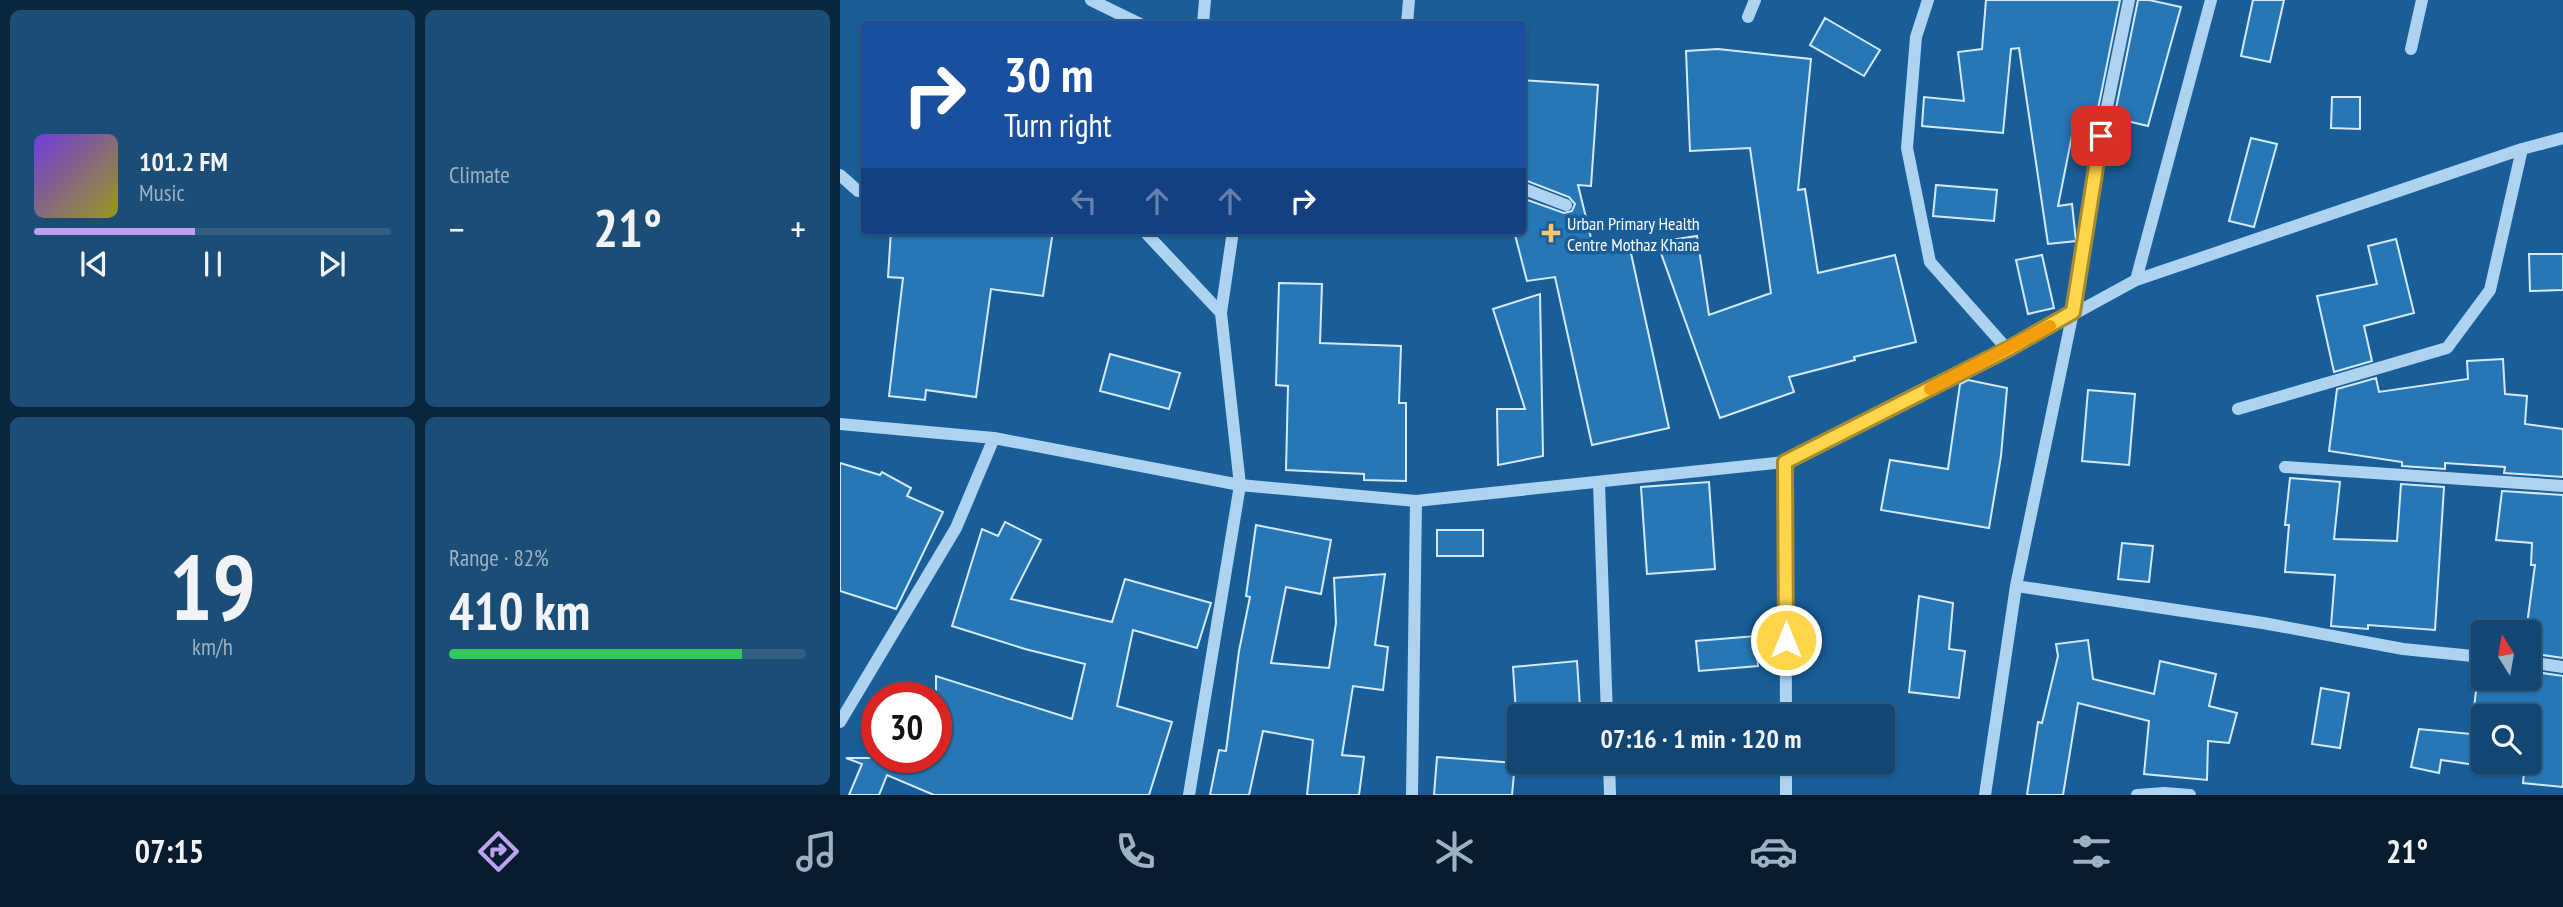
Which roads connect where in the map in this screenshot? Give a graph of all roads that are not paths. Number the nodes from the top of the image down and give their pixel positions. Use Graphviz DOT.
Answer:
graph roads {
  1 [pos="1091,0"];
  2 [pos="1205,0"];
  3 [pos="1409,0"];
  4 [pos="1755,0"];
  5 [pos="1928,0"];
  6 [pos="2129,0"];
  7 [pos="2211,0"];
  8 [pos="2422,0"];
  9 [pos="1748,17"];
  10 [pos="1134,21"];
  11 [pos="1203,21"];
  12 [pos="1407,21"];
  13 [pos="2412,48"];
  14 [pos="2563,138"];
  15 [pos="2522,149"];
  16 [pos="840,175"];
  17 [pos="1526,190"];
  18 [pos="861,191"];
  19 [pos="1566,205"];
  20 [pos="1148,235"];
  21 [pos="1232,235"];
  22 [pos="2136,280"];
  23 [pos="2073,312"];
  24 [pos="1221,313"];
  25 [pos="2008,349"];
  26 [pos="2238,410"];
  27 [pos="840,424"];
  28 [pos="994,438"];
  29 [pos="1785,462"];
  30 [pos="2285,467"];
  31 [pos="1599,484"];
  32 [pos="1240,485"];
  33 [pos="2563,486"];
  34 [pos="1416,501"];
  35 [pos="2016,586"];
  36 [pos="2471,656"];
  37 [pos="2541,664"];
  38 [pos="2563,667"];
  39 [pos="1607,704"];
  40 [pos="1786,704"];
  41 [pos="840,722"];
  42 [pos="1609,774"];
  43 [pos="1786,774"];
  44 [pos="1189,795"];
  45 [pos="1412,795"];
  46 [pos="1610,795"];
  47 [pos="1786,795"];
  48 [pos="1985,795"];
  49 [pos="2137,795"];
  50 [pos="2190,795"];
  1 -- 10 [label="street"];
  2 -- 11 [label="street"];
  3 -- 12 [label="street"];
  4 -- 9 [label="street"];
  5 -- 25 [label="street"];
  6 -- 23 [label="street"];
  7 -- 22 [label="street"];
  8 -- 13 [label="street"];
  14 -- 15 [label="street"];
  15 -- 22 [label="street"];
  15 -- 26 [label="street"];
  16 -- 18 [label="street"];
  17 -- 19 [label="street"];
  20 -- 24 [label="street"];
  21 -- 24 [label="street"];
  22 -- 23 [label="street"];
  23 -- 25 [label="street"];
  23 -- 35 [label="street"];
  24 -- 32 [label="street"];
  25 -- 29 [label="street"];
  27 -- 28 [label="street"];
  28 -- 32 [label="street"];
  28 -- 41 [label="street"];
  29 -- 31 [label="street"];
  29 -- 40 [label="street"];
  30 -- 33 [label="street"];
  31 -- 34 [label="street"];
  31 -- 39 [label="street"];
  32 -- 34 [label="street"];
  32 -- 44 [label="street"];
  34 -- 45 [label="street"];
  35 -- 36 [label="street"];
  35 -- 48 [label="street"];
  37 -- 38 [label="street"];
  42 -- 46 [label="street"];
  43 -- 47 [label="street"];
  49 -- 50 [label="street"];
}
